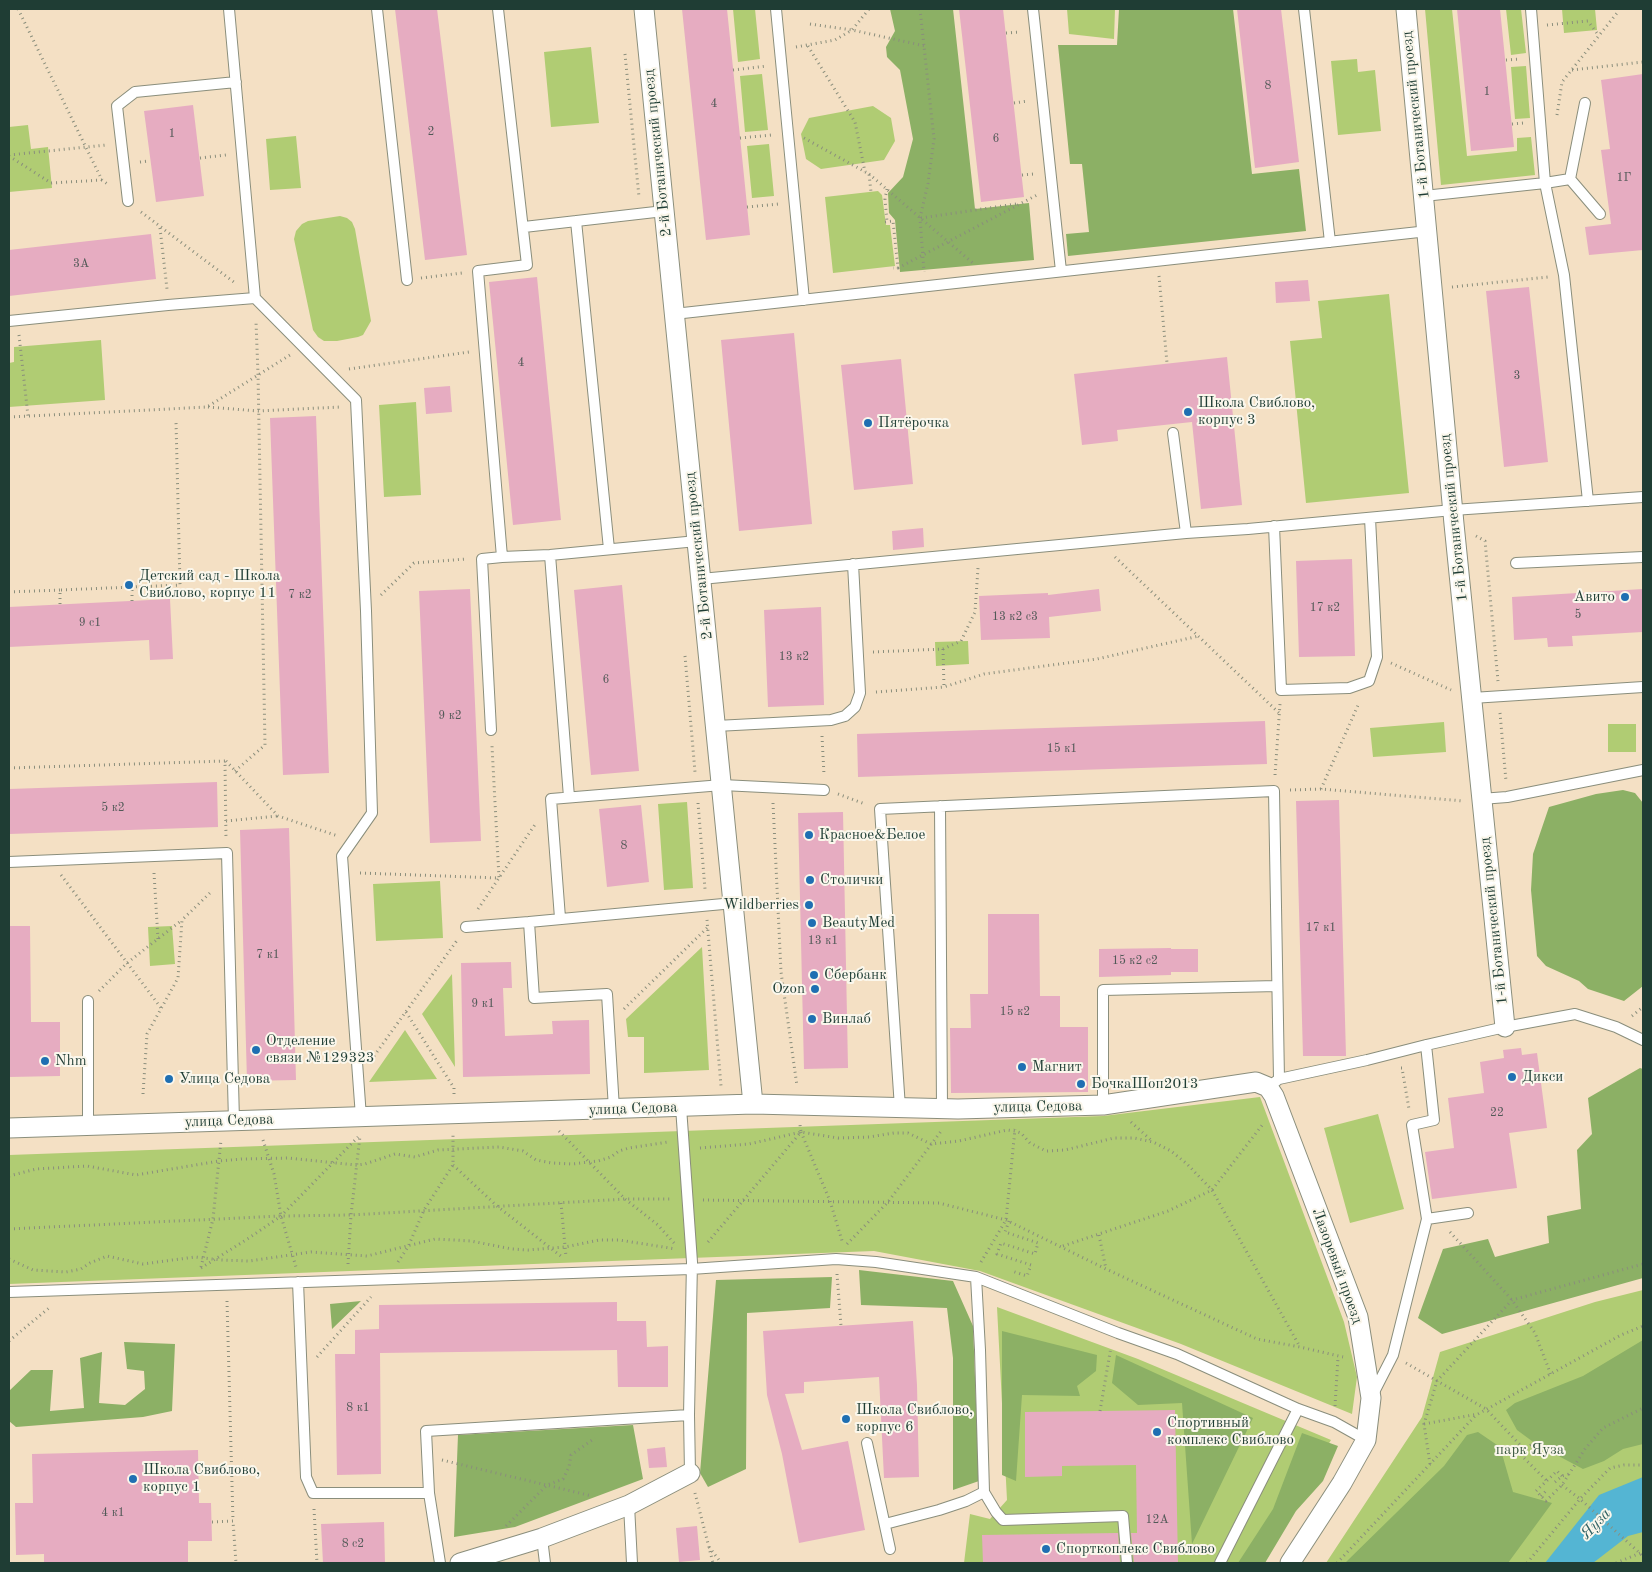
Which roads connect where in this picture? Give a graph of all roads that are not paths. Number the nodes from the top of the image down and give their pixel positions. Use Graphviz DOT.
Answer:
graph roads {
  1 [pos="229,9"];
  2 [pos="377,9"];
  3 [pos="498,9"];
  4 [pos="644,9"];
  5 [pos="776,9"];
  6 [pos="1033,9"];
  7 [pos="1304,9"];
  8 [pos="1406,9"];
  9 [pos="1531,9"];
  10 [pos="236,82"];
  11 [pos="1584,103"];
  12 [pos="1570,179"];
  13 [pos="1545,183"];
  14 [pos="1424,196"];
  15 [pos="128,201"];
  16 [pos="664,211"];
  17 [pos="1600,214"];
  18 [pos="576,221"];
  19 [pos="524,227"];
  20 [pos="1428,231"];
  21 [pos="1330,242"];
  22 [pos="1061,271"];
  23 [pos="407,280"];
  24 [pos="255,298"];
  25 [pos="804,300"];
  26 [pos="674,314"];
  27 [pos="13,321"];
  28 [pos="1173,433"];
  29 [pos="1643,497"];
  30 [pos="1588,501"];
  31 [pos="1453,517"];
  32 [pos="1370,518"];
  33 [pos="1274,526"];
  34 [pos="1186,532"];
  35 [pos="697,541"];
  36 [pos="609,549"];
  37 [pos="550,555"];
  38 [pos="1643,556"];
  39 [pos="502,558"];
  40 [pos="1516,563"];
  41 [pos="853,564"];
  42 [pos="701,579"];
  43 [pos="1643,686"];
  44 [pos="1472,698"];
  45 [pos="716,726"];
  46 [pos="491,730"];
  47 [pos="1643,770"];
  48 [pos="722,785"];
  49 [pos="824,790"];
  50 [pos="569,797"];
  51 [pos="1481,799"];
  52 [pos="940,806"];
  53 [pos="9,862"];
  54 [pos="734,903"];
  55 [pos="560,918"];
  56 [pos="529,922"];
  57 [pos="466,927"];
  58 [pos="1278,986"];
  59 [pos="88,1001"];
  60 [pos="1504,1027"];
  61 [pos="1643,1040"];
  62 [pos="1426,1044"];
  63 [pos="1268,1082"];
  64 [pos="753,1104"];
  65 [pos="1103,1105"];
  66 [pos="681,1107"];
  67 [pos="900,1108"];
  68 [pos="614,1109"];
  69 [pos="945,1116"];
  70 [pos="361,1117"];
  71 [pos="234,1121"];
  72 [pos="88,1125"];
  73 [pos="9,1128"];
  74 [pos="1468,1213"];
  75 [pos="1431,1218"];
  76 [pos="691,1266"];
  77 [pos="976,1277"];
  78 [pos="298,1282"];
  79 [pos="9,1292"];
  80 [pos="1371,1398"];
  81 [pos="1298,1409"];
  82 [pos="688,1415"];
  83 [pos="1366,1440"];
  84 [pos="867,1443"];
  85 [pos="690,1473"];
  86 [pos="429,1492"];
  87 [pos="984,1492"];
  88 [pos="629,1505"];
  89 [pos="885,1524"];
  90 [pos="542,1538"];
  91 [pos="890,1548"];
  92 [pos="440,1563"];
  93 [pos="460,1563"];
  94 [pos="545,1563"];
  95 [pos="632,1563"];
  96 [pos="1127,1563"];
  97 [pos="1220,1563"];
  98 [pos="1290,1563"];
  1 -- 10 [label="lane"];
  2 -- 23 [label="lane"];
  3 -- 19 [label="lane"];
  4 -- 16 [label="street, 2-й Ботанический проезд"];
  5 -- 25 [label="lane"];
  6 -- 22 [label="lane"];
  7 -- 21 [label="lane"];
  8 -- 14 [label="street, 1-й Ботанический проезд"];
  9 -- 13 [label="lane"];
  10 -- 15 [label="lane"];
  10 -- 24 [label="lane"];
  11 -- 12 [label="lane"];
  12 -- 13 [label="lane"];
  12 -- 17 [label="lane"];
  13 -- 14 [label="lane"];
  13 -- 30 [label="lane"];
  14 -- 20 [label="street, 1-й Ботанический проезд"];
  16 -- 18 [label="lane"];
  16 -- 26 [label="street, 2-й Ботанический проезд"];
  18 -- 19 [label="lane"];
  18 -- 36 [label="lane"];
  19 -- 39 [label="lane"];
  20 -- 21 [label="lane"];
  20 -- 31 [label="street, 1-й Ботанический проезд"];
  21 -- 22 [label="lane"];
  22 -- 25 [label="lane"];
  24 -- 27 [label="lane"];
  24 -- 70 [label="lane"];
  25 -- 26 [label="lane"];
  26 -- 35 [label="street, 2-й Ботанический проезд"];
  28 -- 34 [label="lane"];
  29 -- 30 [label="lane"];
  30 -- 31 [label="lane"];
  31 -- 32 [label="lane"];
  31 -- 44 [label="street, 1-й Ботанический проезд"];
  32 -- 33 [label="lane"];
  32 -- 33 [label="lane"];
  33 -- 34 [label="lane"];
  34 -- 41 [label="lane"];
  35 -- 36 [label="lane"];
  35 -- 42 [label="street, 2-й Ботанический проезд"];
  36 -- 37 [label="lane"];
  37 -- 39 [label="lane"];
  37 -- 50 [label="lane"];
  38 -- 40 [label="lane"];
  39 -- 46 [label="lane"];
  41 -- 42 [label="lane"];
  41 -- 45 [label="lane"];
  42 -- 45 [label="street, 2-й Ботанический проезд"];
  43 -- 44 [label="lane"];
  44 -- 51 [label="street, 1-й Ботанический проезд"];
  45 -- 48 [label="street, 2-й Ботанический проезд"];
  47 -- 51 [label="lane"];
  48 -- 49 [label="lane"];
  48 -- 50 [label="lane"];
  48 -- 54 [label="street, 2-й Ботанический проезд"];
  50 -- 55 [label="lane"];
  51 -- 60 [label="street, 1-й Ботанический проезд"];
  52 -- 58 [label="lane"];
  52 -- 67 [label="lane"];
  52 -- 69 [label="lane"];
  53 -- 71 [label="lane"];
  54 -- 55 [label="lane"];
  54 -- 64 [label="street, 2-й Ботанический проезд"];
  55 -- 56 [label="lane"];
  56 -- 57 [label="lane"];
  56 -- 68 [label="lane"];
  58 -- 63 [label="lane"];
  58 -- 65 [label="lane"];
  59 -- 72 [label="lane"];
  60 -- 61 [label="lane"];
  60 -- 62 [label="lane"];
  62 -- 63 [label="lane"];
  62 -- 75 [label="lane"];
  63 -- 65 [label="street, улица Седова"];
  63 -- 80 [label="street, Лазоревый проезд"];
  64 -- 66 [label="street, улица Седова"];
  64 -- 67 [label="street, улица Седова"];
  65 -- 69 [label="street, улица Седова"];
  66 -- 68 [label="street, улица Седова"];
  66 -- 76 [label="lane"];
  67 -- 69 [label="street, улица Седова"];
  68 -- 70 [label="street, улица Седова"];
  70 -- 71 [label="street, улица Седова"];
  71 -- 72 [label="street, улица Седова"];
  72 -- 73 [label="street, улица Седова"];
  74 -- 75 [label="lane"];
  75 -- 80 [label="lane"];
  76 -- 77 [label="lane"];
  76 -- 78 [label="lane"];
  76 -- 82 [label="lane"];
  77 -- 81 [label="lane"];
  77 -- 87 [label="lane"];
  78 -- 79 [label="lane"];
  78 -- 86 [label="lane"];
  80 -- 83 [label="street, Лазоревый проезд"];
  81 -- 83 [label="lane"];
  81 -- 97 [label="lane"];
  82 -- 85 [label="lane"];
  82 -- 86 [label="lane"];
  83 -- 98 [label="street, Лазоревый проезд"];
  84 -- 89 [label="lane"];
  85 -- 88 [label="street"];
  86 -- 92 [label="lane"];
  87 -- 89 [label="lane"];
  87 -- 96 [label="lane"];
  88 -- 90 [label="street"];
  88 -- 95 [label="lane"];
  89 -- 91 [label="lane"];
  90 -- 93 [label="street"];
  90 -- 94 [label="lane"];
}
